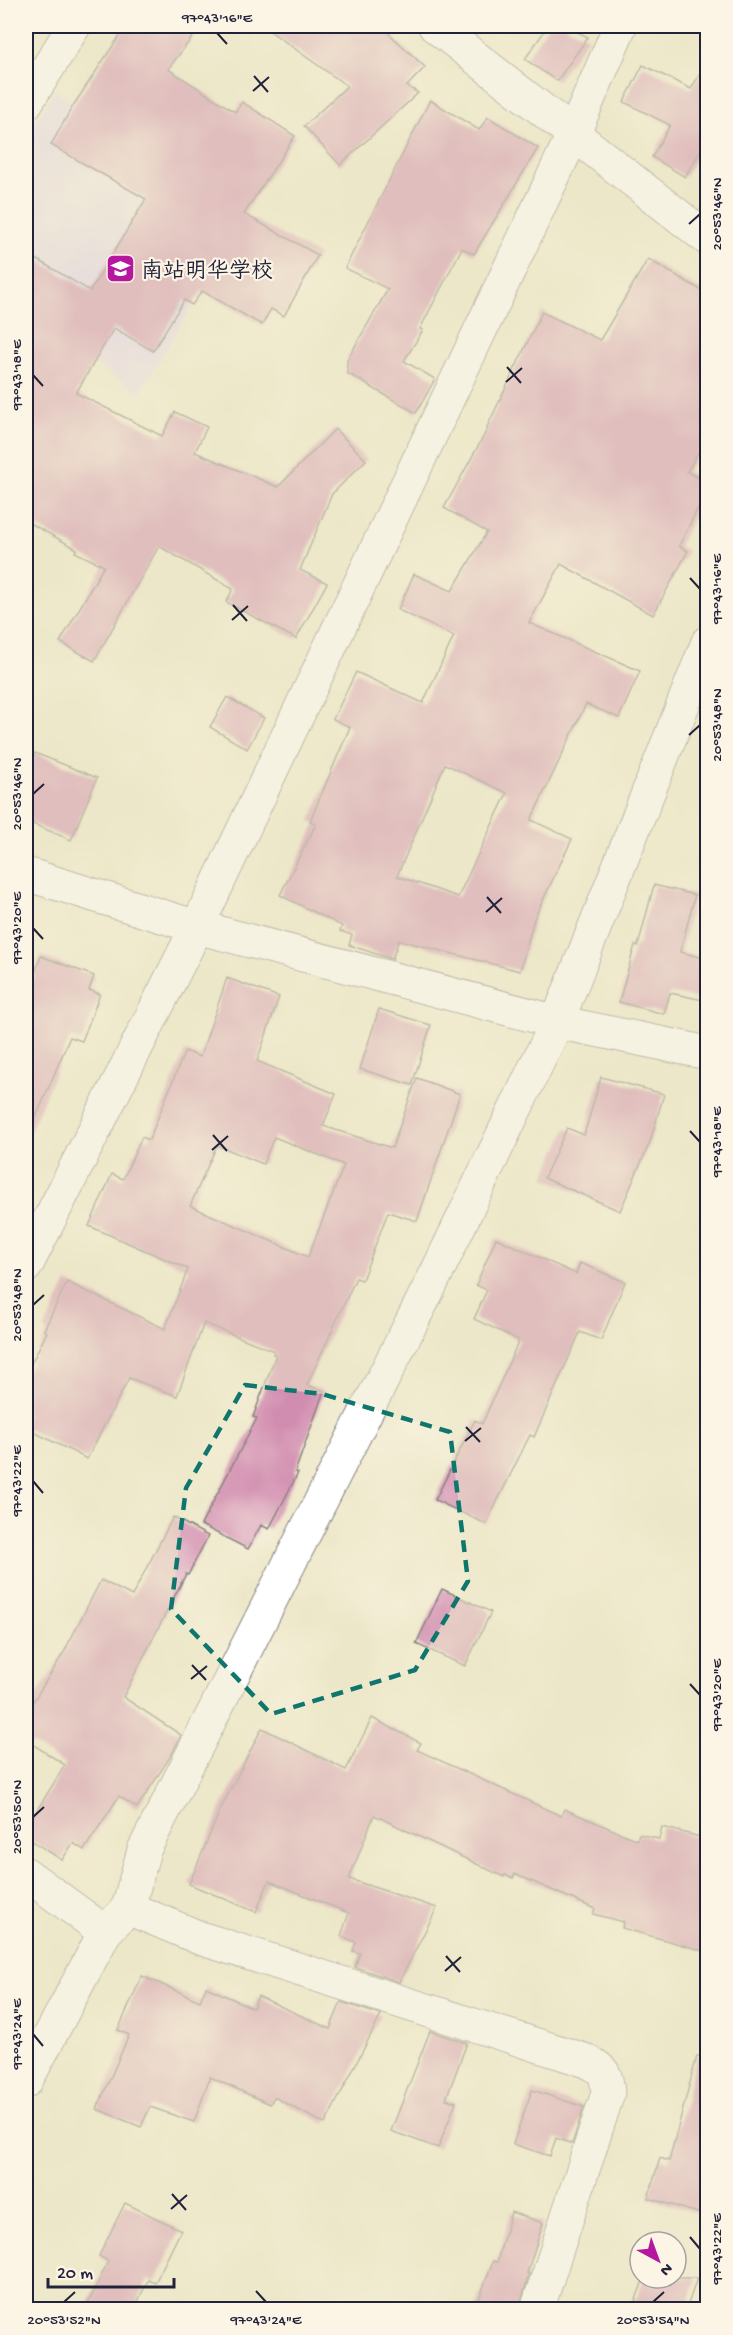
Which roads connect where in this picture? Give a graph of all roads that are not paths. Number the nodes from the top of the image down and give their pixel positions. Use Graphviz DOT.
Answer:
graph roads {
  1 [pos="74,26"];
  2 [pos="435,26"];
  3 [pos="620,26"];
  4 [pos="26,103"];
  5 [pos="573,135"];
  6 [pos="708,239"];
  7 [pos="708,642"];
  8 [pos="26,874"];
  9 [pos="197,927"];
  10 [pos="557,1022"];
  11 [pos="708,1053"];
  12 [pos="26,1266"];
  13 [pos="26,1874"];
  14 [pos="128,1908"];
  15 [pos="105,1932"];
  16 [pos="26,2081"];
  17 [pos="537,2310"];
  1 -- 4 [label="street"];
  2 -- 5 [label="street"];
  3 -- 5 [label="street"];
  5 -- 6 [label="street"];
  5 -- 9 [label="street"];
  7 -- 10 [label="street"];
  8 -- 9 [label="street"];
  9 -- 10 [label="street"];
  9 -- 12 [label="street"];
  10 -- 11 [label="street"];
  10 -- 14 [label="street"];
  13 -- 15 [label="street"];
  14 -- 15 [label="street"];
  14 -- 17 [label="street"];
  15 -- 16 [label="street"];
}
